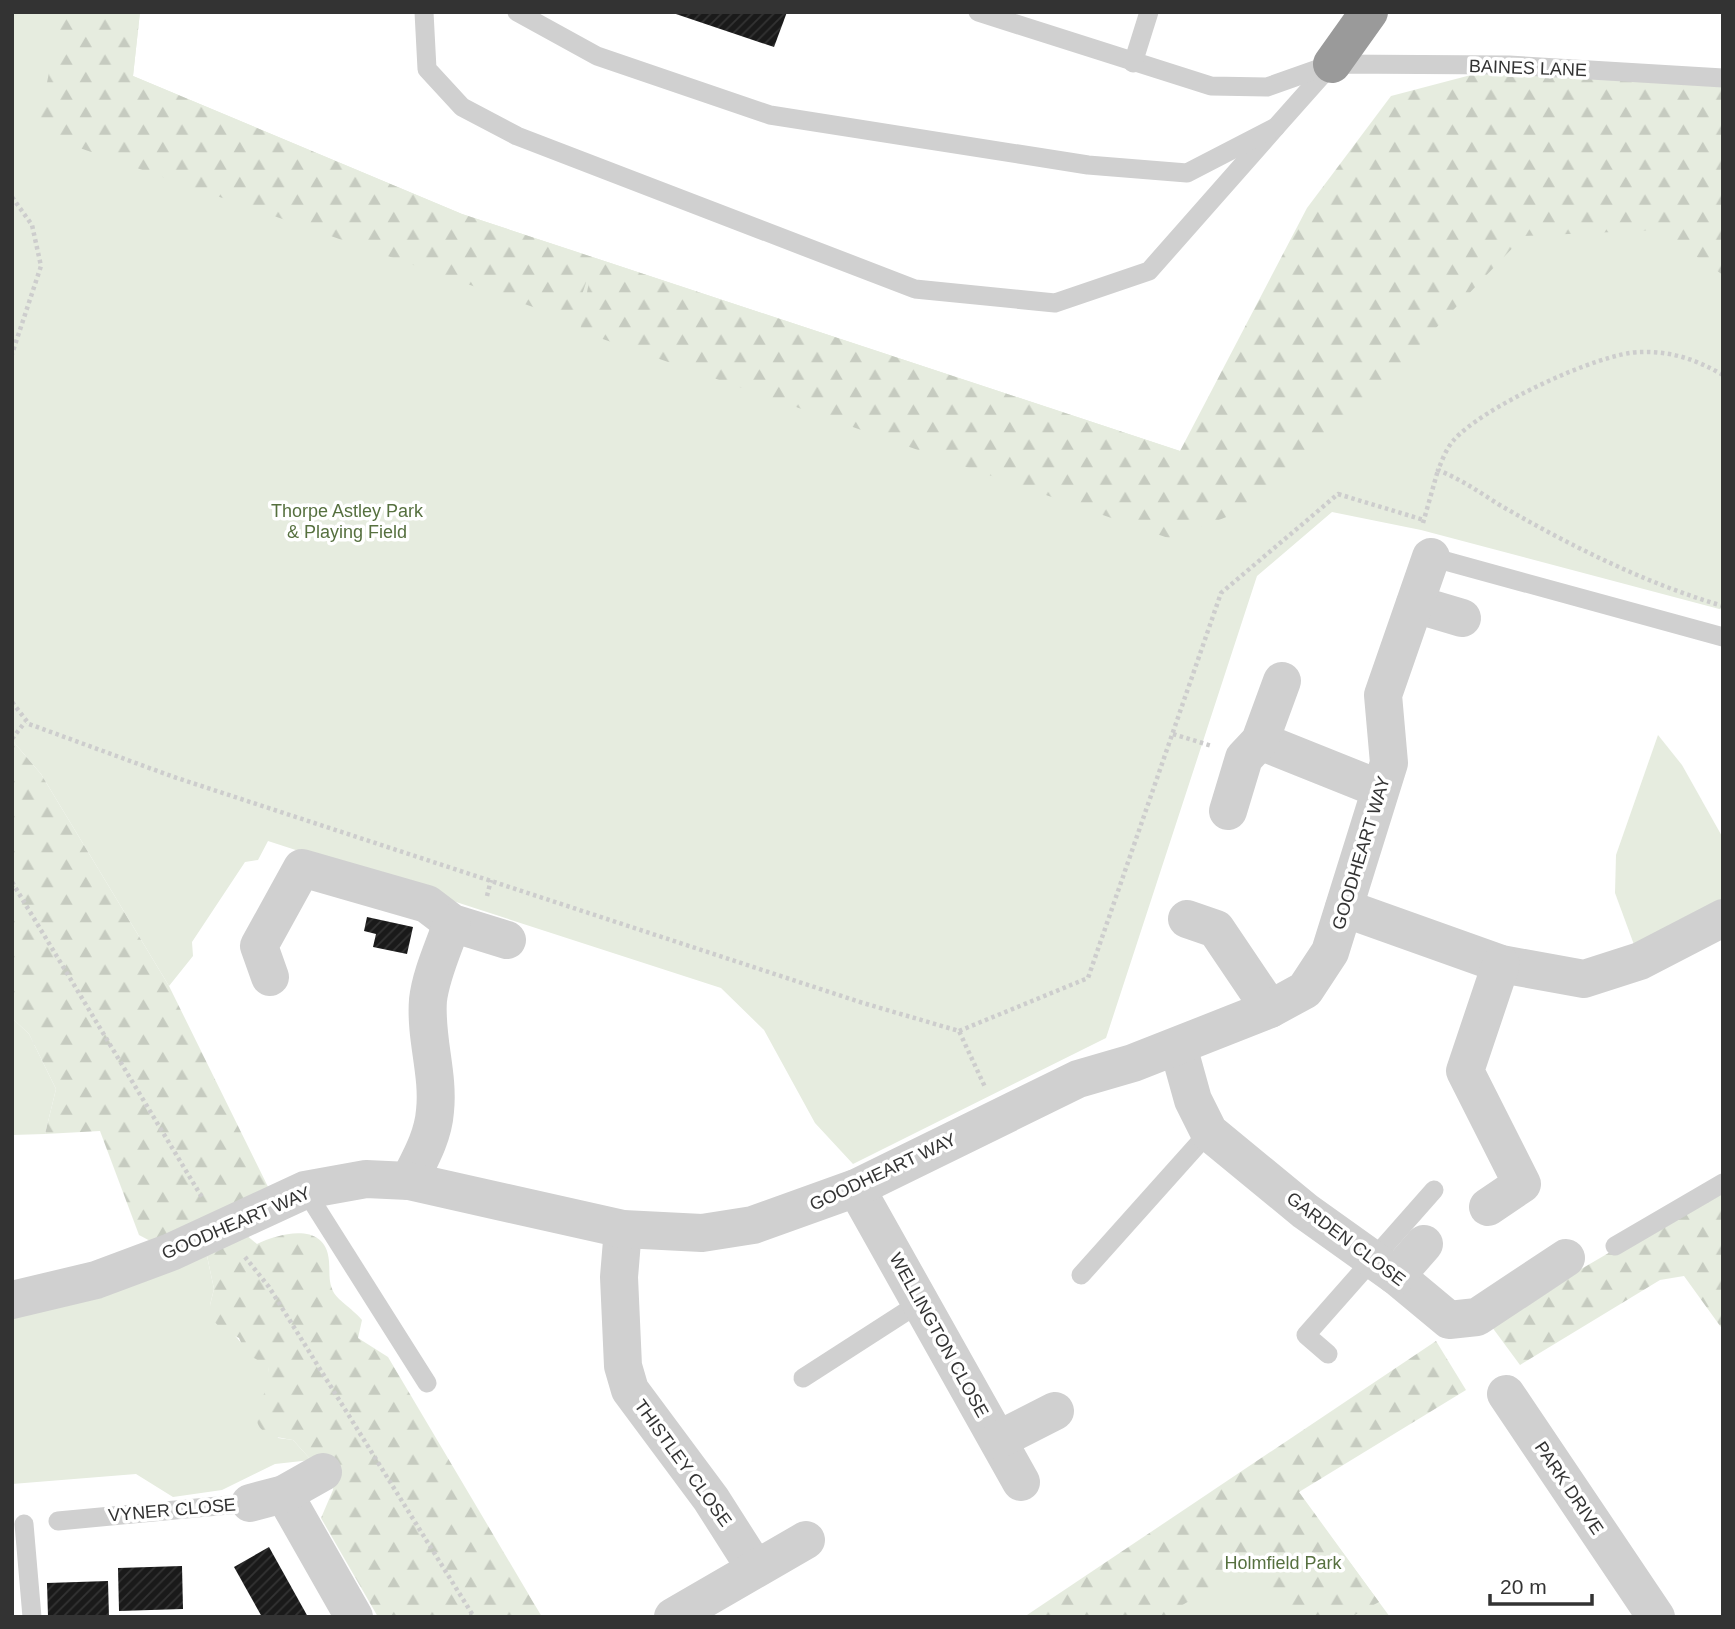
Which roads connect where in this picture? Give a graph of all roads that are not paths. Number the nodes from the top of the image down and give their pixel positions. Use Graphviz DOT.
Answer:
graph roads {
  1 [pos="424,12"];
  2 [pos="517,12"];
  3 [pos="978,12"];
  4 [pos="1149,12"];
  5 [pos="1369,12"];
  6 [pos="1133,63"];
  7 [pos="1332,64"];
  8 [pos="1723,78"];
  9 [pos="1276,127"];
  10 [pos="1431,557"];
  11 [pos="1415,604"];
  12 [pos="1462,618"];
  13 [pos="1723,637"];
  14 [pos="1282,681"];
  15 [pos="1239,749"];
  16 [pos="1380,789"];
  17 [pos="1228,811"];
  18 [pos="1343,908"];
  19 [pos="1187,919"];
  20 [pos="452,923"];
  21 [pos="1720,924"];
  22 [pos="507,940"];
  23 [pos="1501,964"];
  24 [pos="270,978"];
  25 [pos="1270,1009"];
  26 [pos="1178,1046"];
  27 [pos="1209,1132"];
  28 [pos="409,1181"];
  29 [pos="1723,1183"];
  30 [pos="856,1188"];
  31 [pos="304,1190"];
  32 [pos="1434,1190"];
  33 [pos="1488,1207"];
  34 [pos="623,1229"];
  35 [pos="1424,1244"];
  36 [pos="1615,1246"];
  37 [pos="1566,1258"];
  38 [pos="1384,1267"];
  39 [pos="1081,1275"];
  40 [pos="12,1300"];
  41 [pos="921,1302"];
  42 [pos="1328,1354"];
  43 [pos="803,1378"];
  44 [pos="427,1384"];
  45 [pos="1506,1394"];
  46 [pos="1055,1411"];
  47 [pos="998,1440"];
  48 [pos="323,1472"];
  49 [pos="1021,1482"];
  50 [pos="267,1499"];
  51 [pos="58,1521"];
  52 [pos="24,1524"];
  53 [pos="806,1541"];
  54 [pos="755,1568"];
  55 [pos="32,1617"];
  56 [pos="354,1617"];
  57 [pos="673,1617"];
  58 [pos="1656,1617"];
  1 -- 9 [label="lane"];
  2 -- 9 [label="lane"];
  3 -- 6 [label="lane, BAINES LANE"];
  4 -- 6 [label="lane"];
  5 -- 7 [label="highway"];
  6 -- 7 [label="lane, BAINES LANE"];
  7 -- 8 [label="lane, BAINES LANE"];
  7 -- 9 [label="lane"];
  10 -- 11 [label="street, GOODHEART WAY"];
  10 -- 13 [label="lane"];
  11 -- 12 [label="street"];
  11 -- 16 [label="street, GOODHEART WAY"];
  14 -- 15 [label="street"];
  15 -- 16 [label="street"];
  15 -- 17 [label="street"];
  16 -- 18 [label="street, GOODHEART WAY"];
  18 -- 23 [label="street"];
  18 -- 25 [label="street, GOODHEART WAY"];
  19 -- 25 [label="street"];
  20 -- 22 [label="street"];
  20 -- 24 [label="street"];
  20 -- 28 [label="street"];
  21 -- 23 [label="street"];
  23 -- 33 [label="street"];
  25 -- 26 [label="street, GOODHEART WAY"];
  26 -- 27 [label="street, GARDEN CLOSE"];
  26 -- 30 [label="street, GOODHEART WAY"];
  27 -- 38 [label="street, GARDEN CLOSE"];
  27 -- 39 [label="lane"];
  28 -- 31 [label="street, GOODHEART WAY"];
  28 -- 34 [label="street, GOODHEART WAY"];
  29 -- 36 [label="lane"];
  30 -- 34 [label="street, GOODHEART WAY"];
  30 -- 41 [label="street, WELLINGTON CLOSE"];
  31 -- 40 [label="street, GOODHEART WAY"];
  31 -- 44 [label="lane"];
  32 -- 38 [label="lane"];
  34 -- 54 [label="street, THISTLEY CLOSE"];
  35 -- 38 [label="street"];
  37 -- 38 [label="street, GARDEN CLOSE"];
  38 -- 42 [label="lane"];
  41 -- 43 [label="lane"];
  41 -- 47 [label="street, WELLINGTON CLOSE"];
  45 -- 58 [label="street, PARK DRIVE"];
  46 -- 47 [label="street"];
  47 -- 49 [label="street, WELLINGTON CLOSE"];
  48 -- 50 [label="street, VYNER CLOSE"];
  50 -- 51 [label="lane, VYNER CLOSE"];
  50 -- 56 [label="street"];
  52 -- 55 [label="lane"];
  53 -- 54 [label="street"];
  54 -- 57 [label="street"];
}
